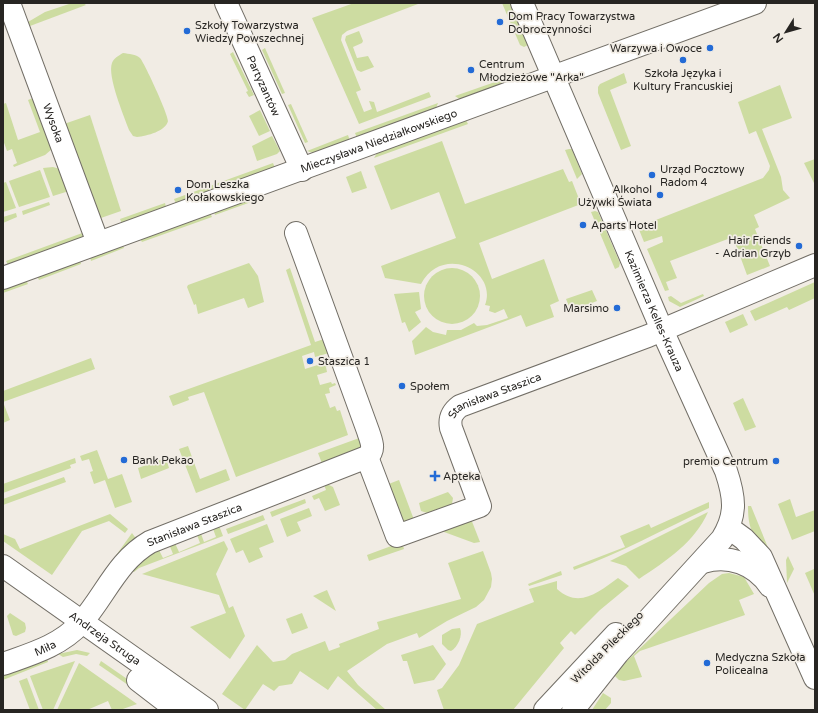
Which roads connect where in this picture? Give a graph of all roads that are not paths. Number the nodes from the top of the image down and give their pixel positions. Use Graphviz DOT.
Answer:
graph roads {
  1 [pos="9,3"];
  2 [pos="226,3"];
  3 [pos="522,3"];
  4 [pos="755,3"];
  5 [pos="555,77"];
  6 [pos="302,170"];
  7 [pos="296,233"];
  8 [pos="98,243"];
  9 [pos="815,265"];
  10 [pos="3,278"];
  11 [pos="662,330"];
  12 [pos="367,457"];
  13 [pos="729,528"];
  14 [pos="3,566"];
  15 [pos="698,568"];
  16 [pos="3,584"];
  17 [pos="785,609"];
  18 [pos="76,627"];
  19 [pos="3,664"];
  20 [pos="815,678"];
  21 [pos="177,710"];
  22 [pos="206,710"];
  23 [pos="545,710"];
  24 [pos="573,710"];
  1 -- 8 [label="street, Wysoka"];
  2 -- 6 [label="street, Partyzantów"];
  3 -- 5 [label="street, Kazimierza Kelles-Krauza"];
  4 -- 5 [label="street, Mieczysława Niedziałkowskiego"];
  5 -- 6 [label="street, Mieczysława Niedziałkowskiego"];
  5 -- 11 [label="street, Kazimierza Kelles-Krauza"];
  6 -- 8 [label="street, Mieczysława Niedziałkowskiego"];
  7 -- 12 [label="street"];
  8 -- 10 [label="street, Mieczysława Niedziałkowskiego"];
  9 -- 11 [label="street, Stanisława Staszica"];
  11 -- 12 [label="street, Stanisława Staszica"];
  11 -- 13 [label="street, Kazimierza Kelles-Krauza"];
  12 -- 18 [label="street, Stanisława Staszica"];
  13 -- 15 [label="street, Witolda Pileckiego"];
  13 -- 17 [label="street"];
  14 -- 18 [label="street, Andrzeja Struga"];
  15 -- 17 [label="street"];
  15 -- 23 [label="street, Witolda Pileckiego"];
  15 -- 24 [label="street, Witolda Pileckiego"];
  16 -- 18 [label="street, Andrzeja Struga"];
  17 -- 20 [label="street"];
  18 -- 19 [label="street, Miła"];
  18 -- 21 [label="street, Andrzeja Struga"];
  18 -- 22 [label="street, Andrzeja Struga"];
}
